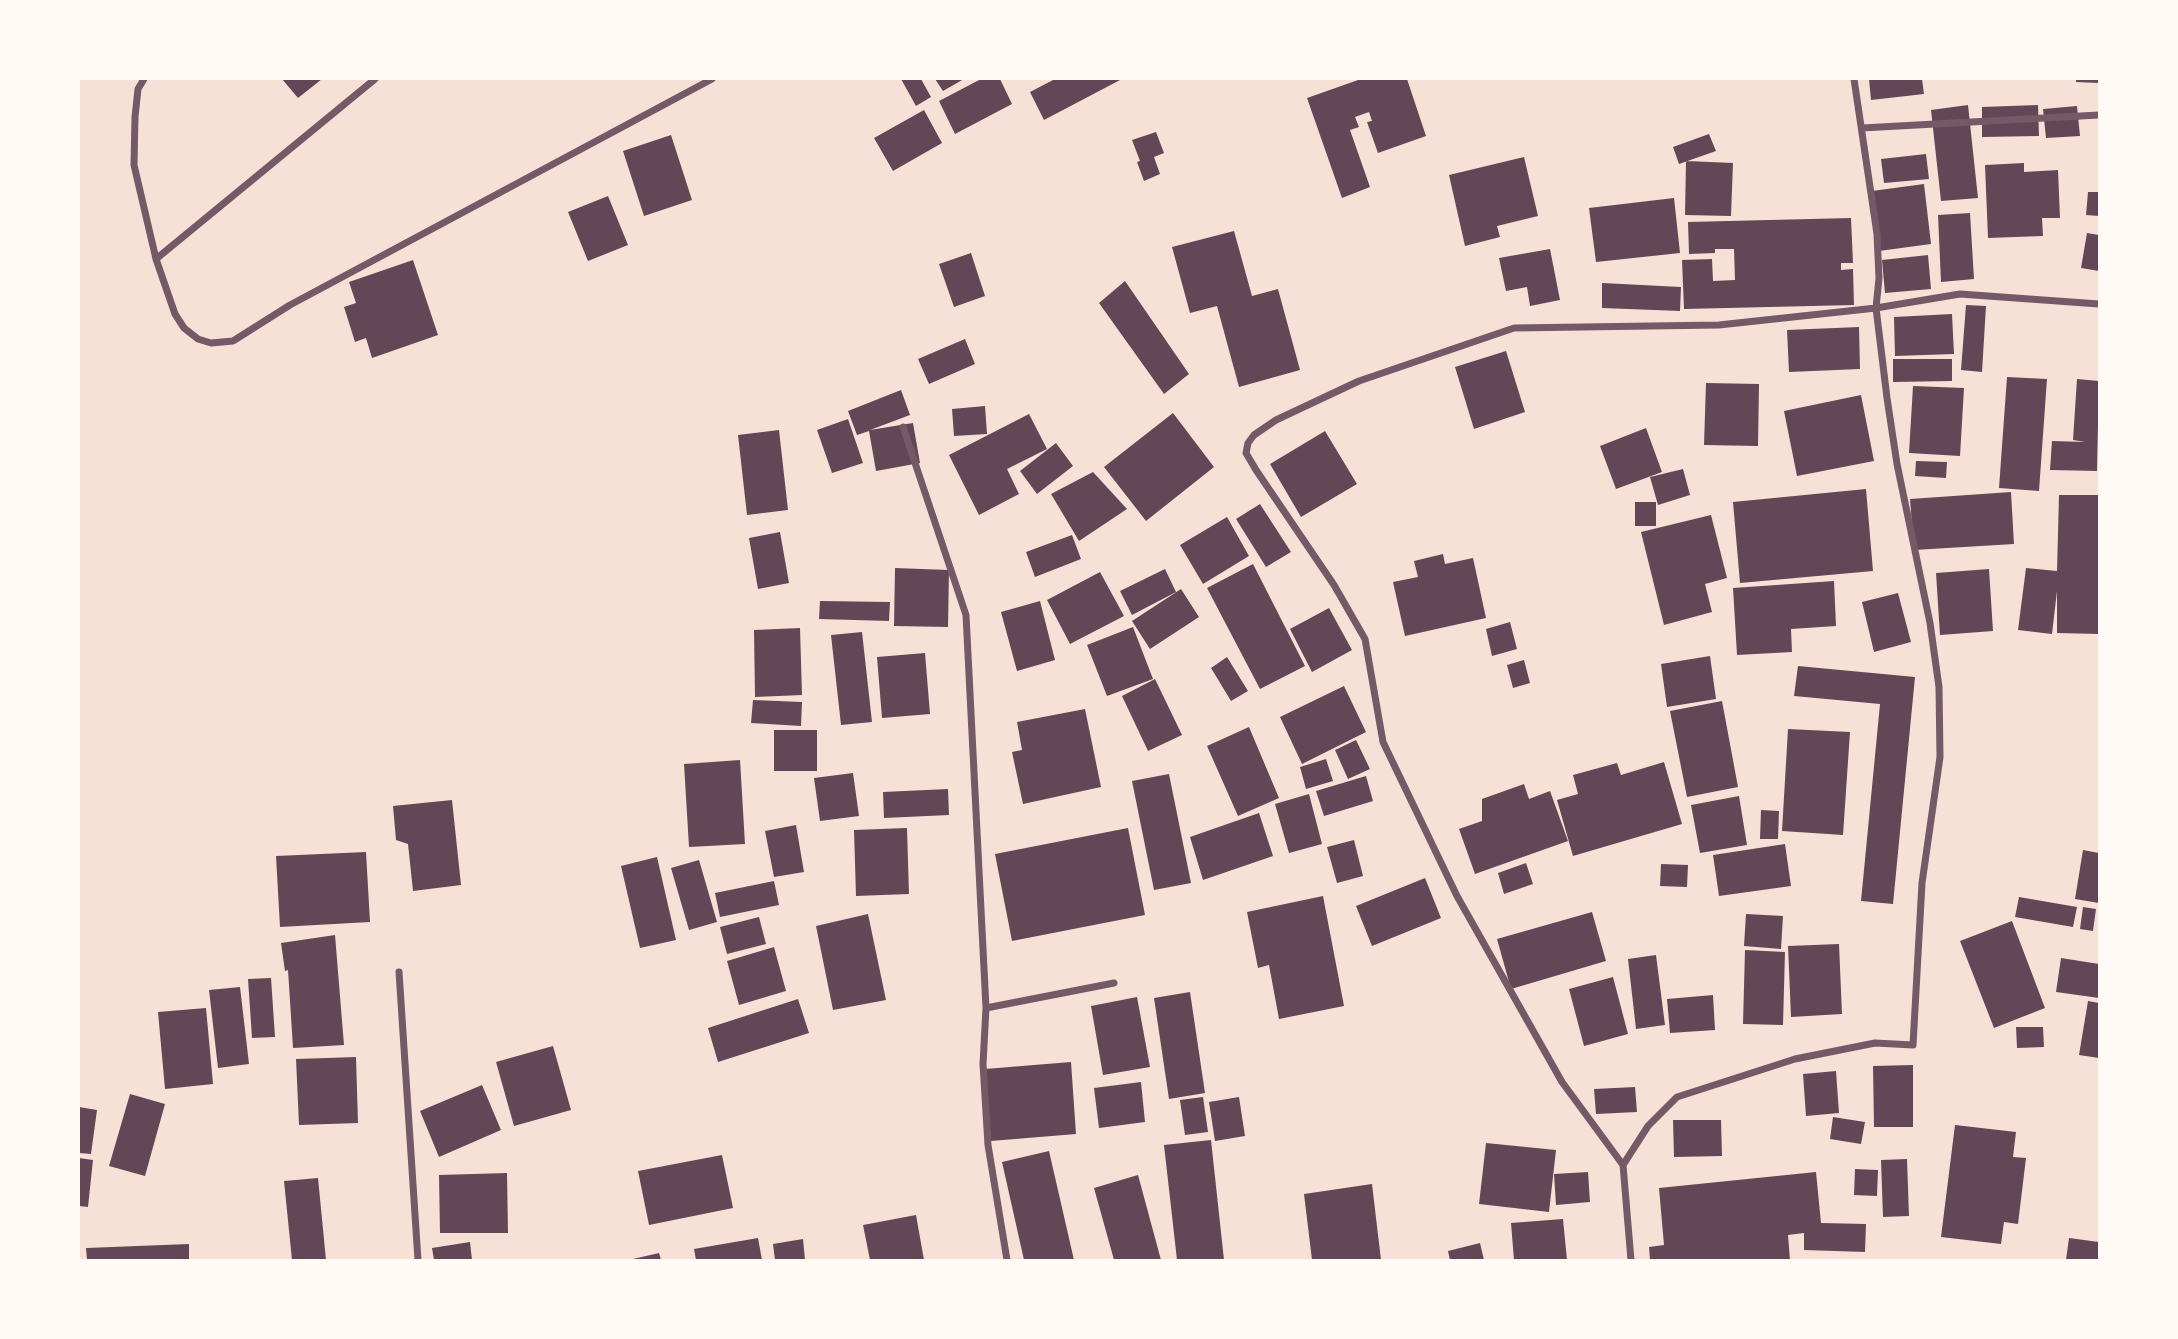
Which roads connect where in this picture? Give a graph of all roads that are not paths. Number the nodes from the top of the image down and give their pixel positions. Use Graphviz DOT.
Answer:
graph roads {
  1 [pos="144,79"];
  2 [pos="374,79"];
  3 [pos="712,79"];
  4 [pos="1854,79"];
  5 [pos="2099,115"];
  6 [pos="1862,128"];
  7 [pos="156,259"];
  8 [pos="2099,304"];
  9 [pos="1876,308"];
  10 [pos="903,427"];
  11 [pos="399,972"];
  12 [pos="1114,984"];
  13 [pos="986,1008"];
  14 [pos="1623,1165"];
  15 [pos="418,1260"];
  16 [pos="1007,1260"];
  17 [pos="1631,1260"];
  1 -- 7 [label="street"];
  2 -- 7 [label="street"];
  3 -- 7 [label="street"];
  4 -- 6 [label="street"];
  5 -- 6 [label="street"];
  6 -- 9 [label="street"];
  8 -- 9 [label="street"];
  9 -- 14 [label="street"];
  9 -- 14 [label="street"];
  10 -- 13 [label="street"];
  11 -- 15 [label="street"];
  12 -- 13 [label="street"];
  13 -- 16 [label="street"];
  14 -- 17 [label="street"];
}
